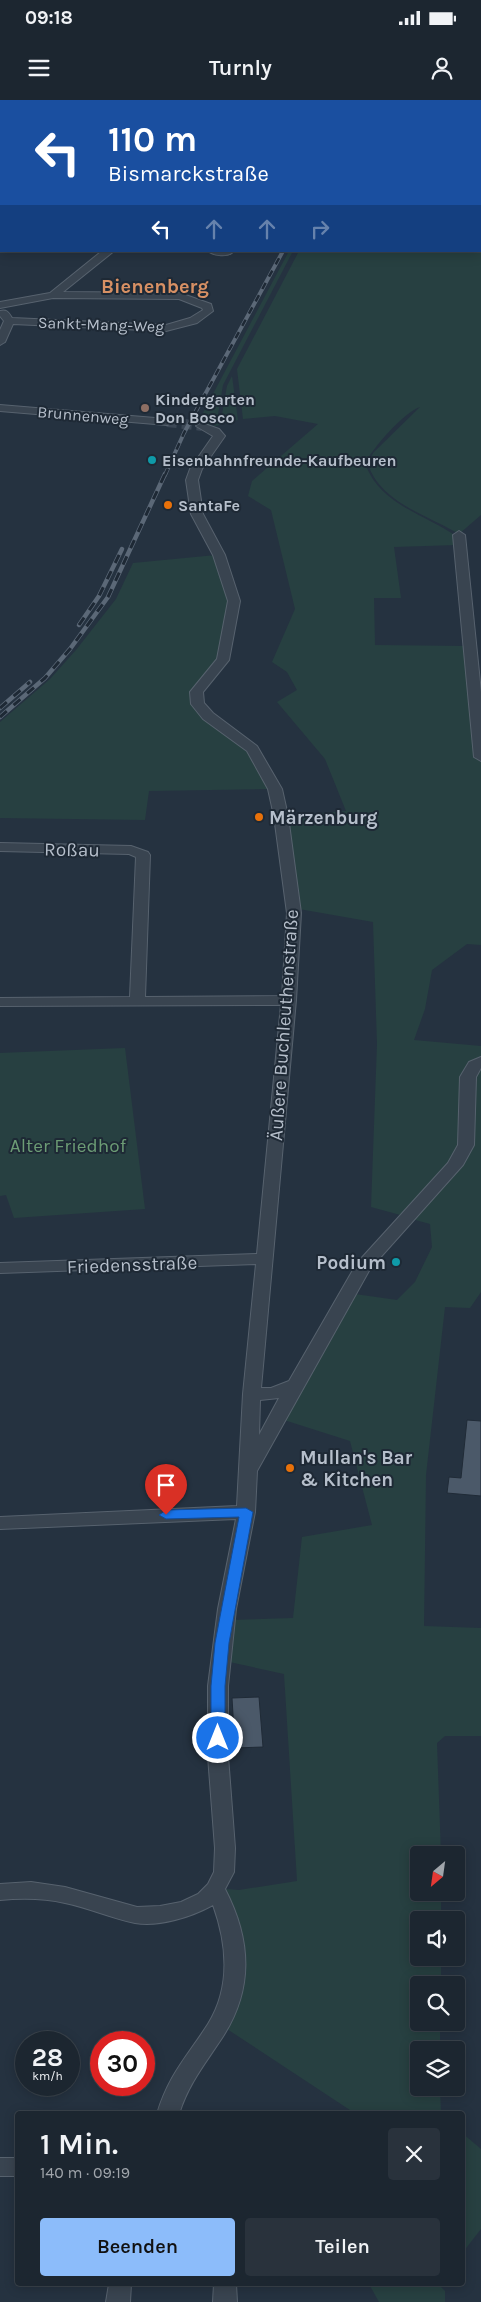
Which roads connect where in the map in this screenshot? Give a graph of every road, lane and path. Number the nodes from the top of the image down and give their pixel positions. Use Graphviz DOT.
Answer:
graph roads {
  1 [pos="108,252"];
  2 [pos="53,294"];
  3 [pos="0,306"];
  4 [pos="9,321"];
  5 [pos="0,342"];
  6 [pos="0,408"];
  7 [pos="166,422"];
  8 [pos="202,426"];
  9 [pos="459,535"];
  10 [pos="481,757"];
  11 [pos="0,848"];
  12 [pos="136,1000"];
  13 [pos="288,1000"];
  14 [pos="0,1002"];
  15 [pos="481,1062"];
  16 [pos="263,1259"];
  17 [pos="0,1268"];
  18 [pos="295,1385"];
  19 [pos="252,1394"];
  20 [pos="247,1472"];
  21 [pos="246,1512"];
  22 [pos="0,1523"];
  23 [pos="215,1889"];
  24 [pos="0,1892"];
  25 [pos="160,1914"];
  26 [pos="169,2111"];
  27 [pos="0,2167"];
  28 [pos="15,2167"];
  29 [pos="120,2286"];
  30 [pos="225,2286"];
  31 [pos="118,2302"];
  32 [pos="225,2302"];
  1 -- 2 [label="street"];
  2 -- 3 [label="street"];
  2 -- 4 [label="street, Sankt-Mang-Weg"];
  3 -- 4 [label="street"];
  4 -- 5 [label="street"];
  6 -- 7 [label="street, Brunnenweg"];
  8 -- 13 [label="street, Äußere Buchleuthenstraße"];
  9 -- 10 [label="street"];
  11 -- 12 [label="street, Roßau"];
  12 -- 13 [label="street"];
  12 -- 14 [label="street"];
  13 -- 16 [label="street, Äußere Buchleuthenstraße"];
  15 -- 18 [label="street"];
  16 -- 17 [label="street, Friedensstraße"];
  16 -- 19 [label="street, Äußere Buchleuthenstraße"];
  18 -- 19 [label="street"];
  18 -- 20 [label="street"];
  19 -- 20 [label="street, Äußere Buchleuthenstraße"];
  20 -- 21 [label="street, Äußere Buchleuthenstraße"];
  21 -- 22 [label="street"];
  21 -- 23 [label="street, Äußere Buchleuthenstraße"];
  23 -- 25 [label="street"];
  23 -- 26 [label="street"];
  24 -- 25 [label="street"];
  27 -- 28 [label="street"];
  29 -- 31 [label="street"];
  30 -- 32 [label="street"];
}
